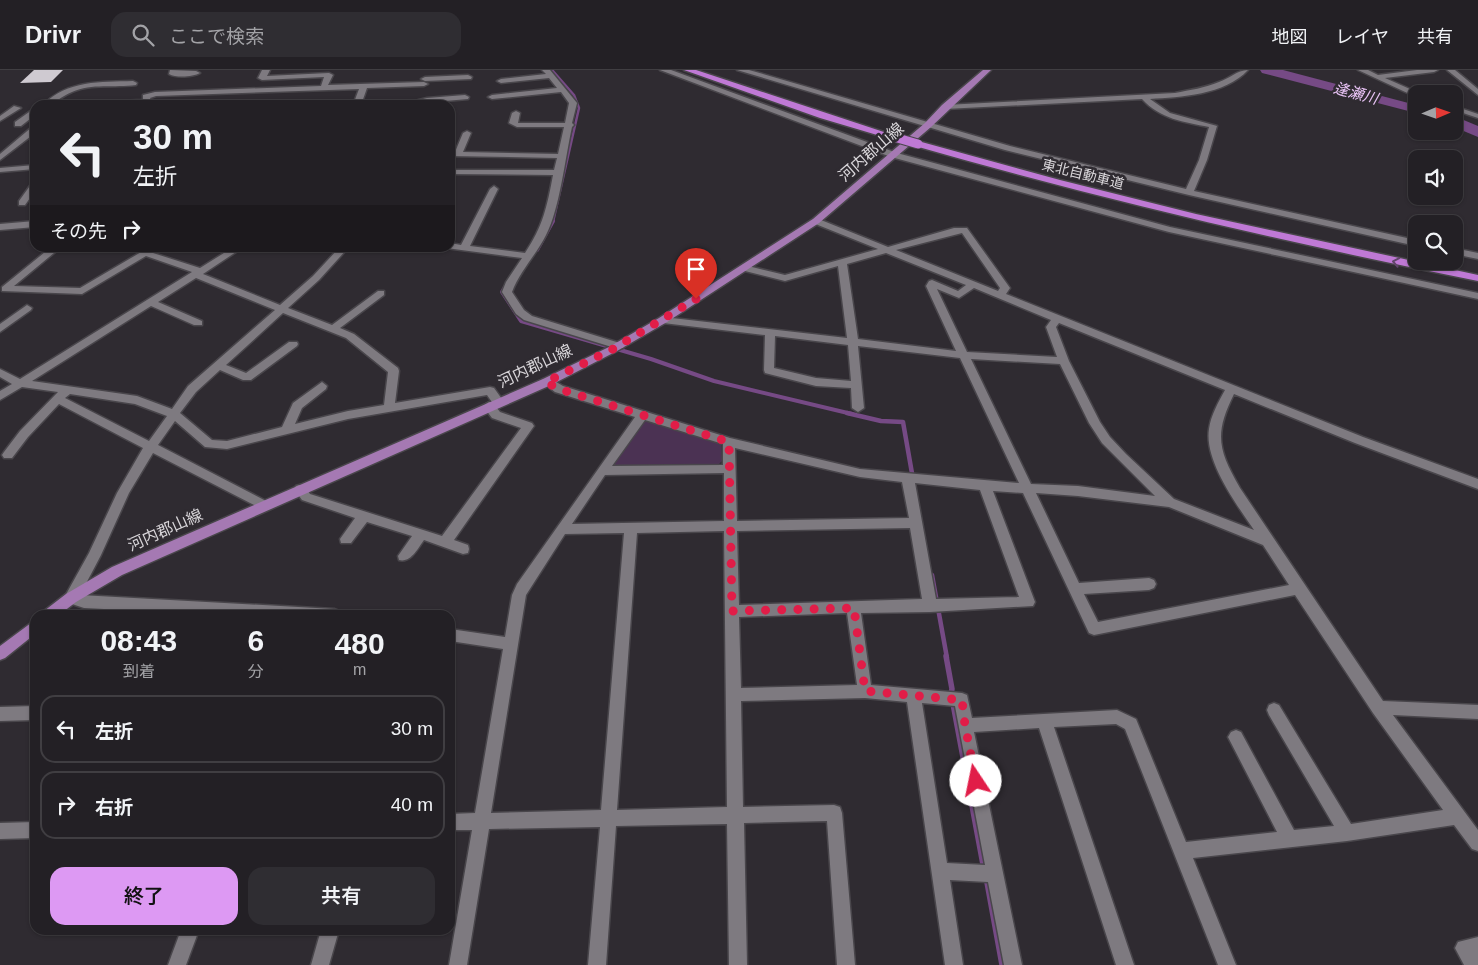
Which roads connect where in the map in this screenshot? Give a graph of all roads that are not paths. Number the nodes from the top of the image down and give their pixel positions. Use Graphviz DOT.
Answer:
graph roads {
  1 [pos="174,70"];
  2 [pos="266,70"];
  3 [pos="427,70"];
  4 [pos="664,70"];
  5 [pos="688,70"];
  6 [pos="709,70"];
  7 [pos="741,70"];
  8 [pos="987,70"];
  9 [pos="1362,70"];
  10 [pos="1434,70"];
  11 [pos="1451,70"];
  12 [pos="1243,71"];
  13 [pos="196,72"];
  14 [pos="549,73"];
  15 [pos="468,77"];
  16 [pos="1377,77"];
  17 [pos="501,81"];
  18 [pos="425,82"];
  19 [pos="133,84"];
  20 [pos="364,86"];
  21 [pos="324,87"];
  22 [pos="563,90"];
  23 [pos="1408,91"];
  24 [pos="186,92"];
  25 [pos="1478,93"];
  26 [pos="465,96"];
  27 [pos="492,97"];
  28 [pos="1145,98"];
  29 [pos="53,100"];
  30 [pos="147,100"];
  31 [pos="359,100"];
  32 [pos="423,100"];
  33 [pos="441,100"];
  34 [pos="945,107"];
  35 [pos="17,108"];
  36 [pos="1463,111"];
  37 [pos="516,113"];
  38 [pos="30,116"];
  39 [pos="1478,116"];
  40 [pos="0,119"];
  41 [pos="18,124"];
  42 [pos="570,125"];
  43 [pos="928,126"];
  44 [pos="30,133"];
  45 [pos="467,133"];
  46 [pos="898,134"];
  47 [pos="921,141"];
  48 [pos="455,152"];
  49 [pos="455,154"];
  50 [pos="894,155"];
  51 [pos="562,156"];
  52 [pos="0,158"];
  53 [pos="30,167"];
  54 [pos="0,170"];
  55 [pos="455,172"];
  56 [pos="558,173"];
  57 [pos="494,189"];
  58 [pos="30,192"];
  59 [pos="1189,192"];
  60 [pos="22,203"];
  61 [pos="816,221"];
  62 [pos="30,224"];
  63 [pos="0,227"];
  64 [pos="1408,242"];
  65 [pos="455,247"];
  66 [pos="464,248"];
  67 [pos="886,250"];
  68 [pos="50,252"];
  69 [pos="231,252"];
  70 [pos="340,252"];
  71 [pos="145,253"];
  72 [pos="1463,253"];
  73 [pos="1408,254"];
  74 [pos="528,256"];
  75 [pos="1478,256"];
  76 [pos="842,263"];
  77 [pos="1463,266"];
  78 [pos="744,268"];
  79 [pos="1478,269"];
  80 [pos="197,272"];
  81 [pos="1478,278"];
  82 [pos="972,285"];
  83 [pos="381,293"];
  84 [pos="1000,295"];
  85 [pos="1478,296"];
  86 [pos="149,302"];
  87 [pos="26,308"];
  88 [pos="283,308"];
  89 [pos="1058,319"];
  90 [pos="663,320"];
  91 [pos="198,323"];
  92 [pos="0,329"];
  93 [pos="333,329"];
  94 [pos="770,333"];
  95 [pos="854,342"];
  96 [pos="293,344"];
  97 [pos="612,349"];
  98 [pos="966,355"];
  99 [pos="1064,361"];
  100 [pos="218,366"];
  101 [pos="0,373"];
  102 [pos="546,382"];
  103 [pos="20,383"];
  104 [pos="856,385"];
  105 [pos="322,386"];
  106 [pos="1231,388"];
  107 [pos="62,395"];
  108 [pos="0,396"];
  109 [pos="494,404"];
  110 [pos="858,408"];
  111 [pos="389,409"];
  112 [pos="174,414"];
  113 [pos="642,414"];
  114 [pos="287,430"];
  115 [pos="729,442"];
  116 [pos="150,447"];
  117 [pos="8,455"];
  118 [pos="728,469"];
  119 [pos="602,471"];
  120 [pos="908,478"];
  121 [pos="1478,484"];
  122 [pos="985,486"];
  123 [pos="1027,488"];
  124 [pos="300,489"];
  125 [pos="1170,502"];
  126 [pos="264,506"];
  127 [pos="364,516"];
  128 [pos="915,523"];
  129 [pos="730,527"];
  130 [pos="631,528"];
  131 [pos="562,529"];
  132 [pos="422,535"];
  133 [pos="346,539"];
  134 [pos="445,542"];
  135 [pos="1268,542"];
  136 [pos="463,549"];
  137 [pos="404,556"];
  138 [pos="1149,584"];
  139 [pos="1076,589"];
  140 [pos="1298,589"];
  141 [pos="71,598"];
  142 [pos="931,606"];
  143 [pos="854,608"];
  144 [pos="56,610"];
  145 [pos="221,610"];
  146 [pos="732,611"];
  147 [pos="30,630"];
  148 [pos="455,636"];
  149 [pos="510,644"];
  150 [pos="0,654"];
  151 [pos="865,691"];
  152 [pos="734,695"];
  153 [pos="914,696"];
  154 [pos="1378,708"];
  155 [pos="1274,710"];
  156 [pos="1478,712"];
  157 [pos="30,713"];
  158 [pos="0,714"];
  159 [pos="1044,721"];
  160 [pos="965,725"];
  161 [pos="1236,737"];
  162 [pos="735,814"];
  163 [pos="1457,816"];
  164 [pos="609,817"];
  165 [pos="481,821"];
  166 [pos="455,822"];
  167 [pos="30,830"];
  168 [pos="0,831"];
  169 [pos="1347,833"];
  170 [pos="1290,840"];
  171 [pos="1478,844"];
  172 [pos="1183,851"];
  173 [pos="940,871"];
  174 [pos="994,874"];
  175 [pos="188,935"];
  176 [pos="329,935"];
  177 [pos="1478,946"];
  178 [pos="177,965"];
  179 [pos="320,965"];
  180 [pos="458,965"];
  181 [pos="597,965"];
  182 [pos="738,965"];
  183 [pos="846,965"];
  184 [pos="954,965"];
  185 [pos="1013,965"];
  186 [pos="1125,965"];
  187 [pos="1227,965"];
  188 [pos="1474,965"];
  1 -- 13 [label="street"];
  2 -- 21 [label="street"];
  3 -- 18 [label="street"];
  4 -- 50 [label="street"];
  5 -- 46 [label="highway, 東北自動車道"];
  6 -- 46 [label="highway, 東北自動車道"];
  7 -- 43 [label="street"];
  8 -- 34 [label="main road, 河内郡山線"];
  9 -- 16 [label="street"];
  10 -- 16 [label="street"];
  11 -- 25 [label="street"];
  12 -- 28 [label="street"];
  13 -- 24 [label="street"];
  14 -- 17 [label="street"];
  14 -- 22 [label="street"];
  15 -- 18 [label="street"];
  16 -- 23 [label="street"];
  18 -- 20 [label="street"];
  18 -- 32 [label="street"];
  19 -- 29 [label="street"];
  20 -- 21 [label="street"];
  20 -- 31 [label="street"];
  21 -- 24 [label="street"];
  22 -- 27 [label="street"];
  22 -- 42 [label="street"];
  24 -- 30 [label="street"];
  26 -- 33 [label="street"];
  28 -- 34 [label="street"];
  28 -- 59 [label="street"];
  34 -- 43 [label="main road, 河内郡山線"];
  35 -- 40 [label="street"];
  36 -- 39 [label="street"];
  37 -- 42 [label="street"];
  38 -- 41 [label="street"];
  42 -- 51 [label="street"];
  43 -- 50 [label="main road, 河内郡山線"];
  43 -- 59 [label="street"];
  44 -- 52 [label="street"];
  45 -- 48 [label="street"];
  46 -- 47 [label="highway, 東北自動車道, bridge"];
  47 -- 73 [label="highway, 東北自動車道"];
  81 -- 47 [label="highway, 東北自動車道, one-way"];
  49 -- 51 [label="street"];
  50 -- 61 [label="main road, 河内郡山線"];
  50 -- 85 [label="street"];
  51 -- 56 [label="street"];
  53 -- 54 [label="street"];
  55 -- 56 [label="street"];
  56 -- 74 [label="street"];
  57 -- 66 [label="street"];
  58 -- 60 [label="street"];
  59 -- 64 [label="street"];
  61 -- 67 [label="street"];
  61 -- 78 [label="main road, 河内郡山線"];
  62 -- 63 [label="street"];
  65 -- 66 [label="street"];
  66 -- 74 [label="street"];
  67 -- 76 [label="street"];
  67 -- 82 [label="street"];
  67 -- 84 [label="street"];
  68 -- 71 [label="street"];
  69 -- 80 [label="street"];
  70 -- 88 [label="street"];
  71 -- 80 [label="street"];
  72 -- 75 [label="street"];
  74 -- 97 [label="street"];
  76 -- 78 [label="street"];
  76 -- 95 [label="street"];
  77 -- 79 [label="highway"];
  78 -- 90 [label="main road, 河内郡山線"];
  80 -- 86 [label="street"];
  80 -- 88 [label="street"];
  82 -- 84 [label="street"];
  82 -- 98 [label="street"];
  83 -- 93 [label="street"];
  84 -- 89 [label="street"];
  86 -- 91 [label="street"];
  86 -- 103 [label="street"];
  87 -- 92 [label="street"];
  88 -- 93 [label="street"];
  88 -- 100 [label="street"];
  89 -- 99 [label="street"];
  89 -- 106 [label="street"];
  90 -- 94 [label="street"];
  90 -- 97 [label="main road, 河内郡山線"];
  93 -- 111 [label="street"];
  94 -- 95 [label="street"];
  94 -- 104 [label="street"];
  95 -- 98 [label="street"];
  95 -- 104 [label="street"];
  96 -- 100 [label="street"];
  97 -- 102 [label="main road, 河内郡山線"];
  98 -- 99 [label="street"];
  98 -- 123 [label="street"];
  99 -- 125 [label="street"];
  100 -- 112 [label="street"];
  101 -- 103 [label="street"];
  102 -- 109 [label="main road, 河内郡山線"];
  102 -- 113 [label="street"];
  103 -- 107 [label="street"];
  103 -- 108 [label="street"];
  104 -- 110 [label="street"];
  105 -- 114 [label="street"];
  106 -- 121 [label="street"];
  106 -- 135 [label="street"];
  107 -- 112 [label="street"];
  107 -- 116 [label="street"];
  107 -- 117 [label="street"];
  109 -- 111 [label="street"];
  109 -- 124 [label="main road, 河内郡山線"];
  109 -- 134 [label="street"];
  111 -- 114 [label="street"];
  112 -- 114 [label="street"];
  112 -- 116 [label="street"];
  113 -- 115 [label="street"];
  113 -- 119 [label="street"];
  115 -- 118 [label="street"];
  115 -- 120 [label="street"];
  116 -- 126 [label="street"];
  116 -- 141 [label="street"];
  118 -- 119 [label="street"];
  118 -- 129 [label="street"];
  119 -- 131 [label="street"];
  120 -- 122 [label="street"];
  120 -- 128 [label="street"];
  122 -- 123 [label="street"];
  122 -- 142 [label="street"];
  123 -- 125 [label="street"];
  123 -- 139 [label="street"];
  124 -- 126 [label="main road, 河内郡山線"];
  124 -- 127 [label="street"];
  125 -- 135 [label="street"];
  126 -- 141 [label="main road, 河内郡山線"];
  127 -- 132 [label="street"];
  127 -- 133 [label="street"];
  128 -- 129 [label="street"];
  128 -- 142 [label="street"];
  129 -- 130 [label="street"];
  129 -- 146 [label="street"];
  130 -- 131 [label="street"];
  130 -- 164 [label="street"];
  131 -- 149 [label="street"];
  132 -- 134 [label="street"];
  132 -- 137 [label="street"];
  134 -- 136 [label="street"];
  135 -- 140 [label="street"];
  138 -- 139 [label="street"];
  139 -- 140 [label="street"];
  140 -- 154 [label="street"];
  141 -- 144 [label="main road, 河内郡山線"];
  141 -- 145 [label="street"];
  142 -- 143 [label="street"];
  143 -- 146 [label="street"];
  143 -- 151 [label="street"];
  146 -- 152 [label="street"];
  147 -- 150 [label="main road"];
  148 -- 149 [label="street"];
  149 -- 165 [label="street"];
  151 -- 152 [label="street"];
  151 -- 153 [label="street"];
  152 -- 162 [label="street"];
  153 -- 160 [label="street"];
  153 -- 173 [label="street"];
  154 -- 156 [label="street"];
  154 -- 163 [label="street"];
  155 -- 169 [label="street"];
  157 -- 158 [label="street"];
  159 -- 160 [label="street"];
  159 -- 172 [label="street"];
  159 -- 186 [label="street"];
  160 -- 174 [label="street"];
  161 -- 170 [label="street"];
  162 -- 164 [label="street"];
  162 -- 182 [label="street"];
  162 -- 183 [label="street"];
  163 -- 169 [label="street"];
  163 -- 171 [label="street"];
  164 -- 165 [label="street"];
  164 -- 181 [label="street"];
  165 -- 166 [label="street"];
  165 -- 180 [label="street"];
  167 -- 168 [label="street"];
  169 -- 170 [label="street"];
  170 -- 172 [label="street"];
  172 -- 187 [label="street"];
  173 -- 174 [label="street"];
  173 -- 184 [label="street"];
  174 -- 185 [label="street"];
  175 -- 178 [label="street"];
  176 -- 179 [label="street"];
  177 -- 188 [label="street"];
}
